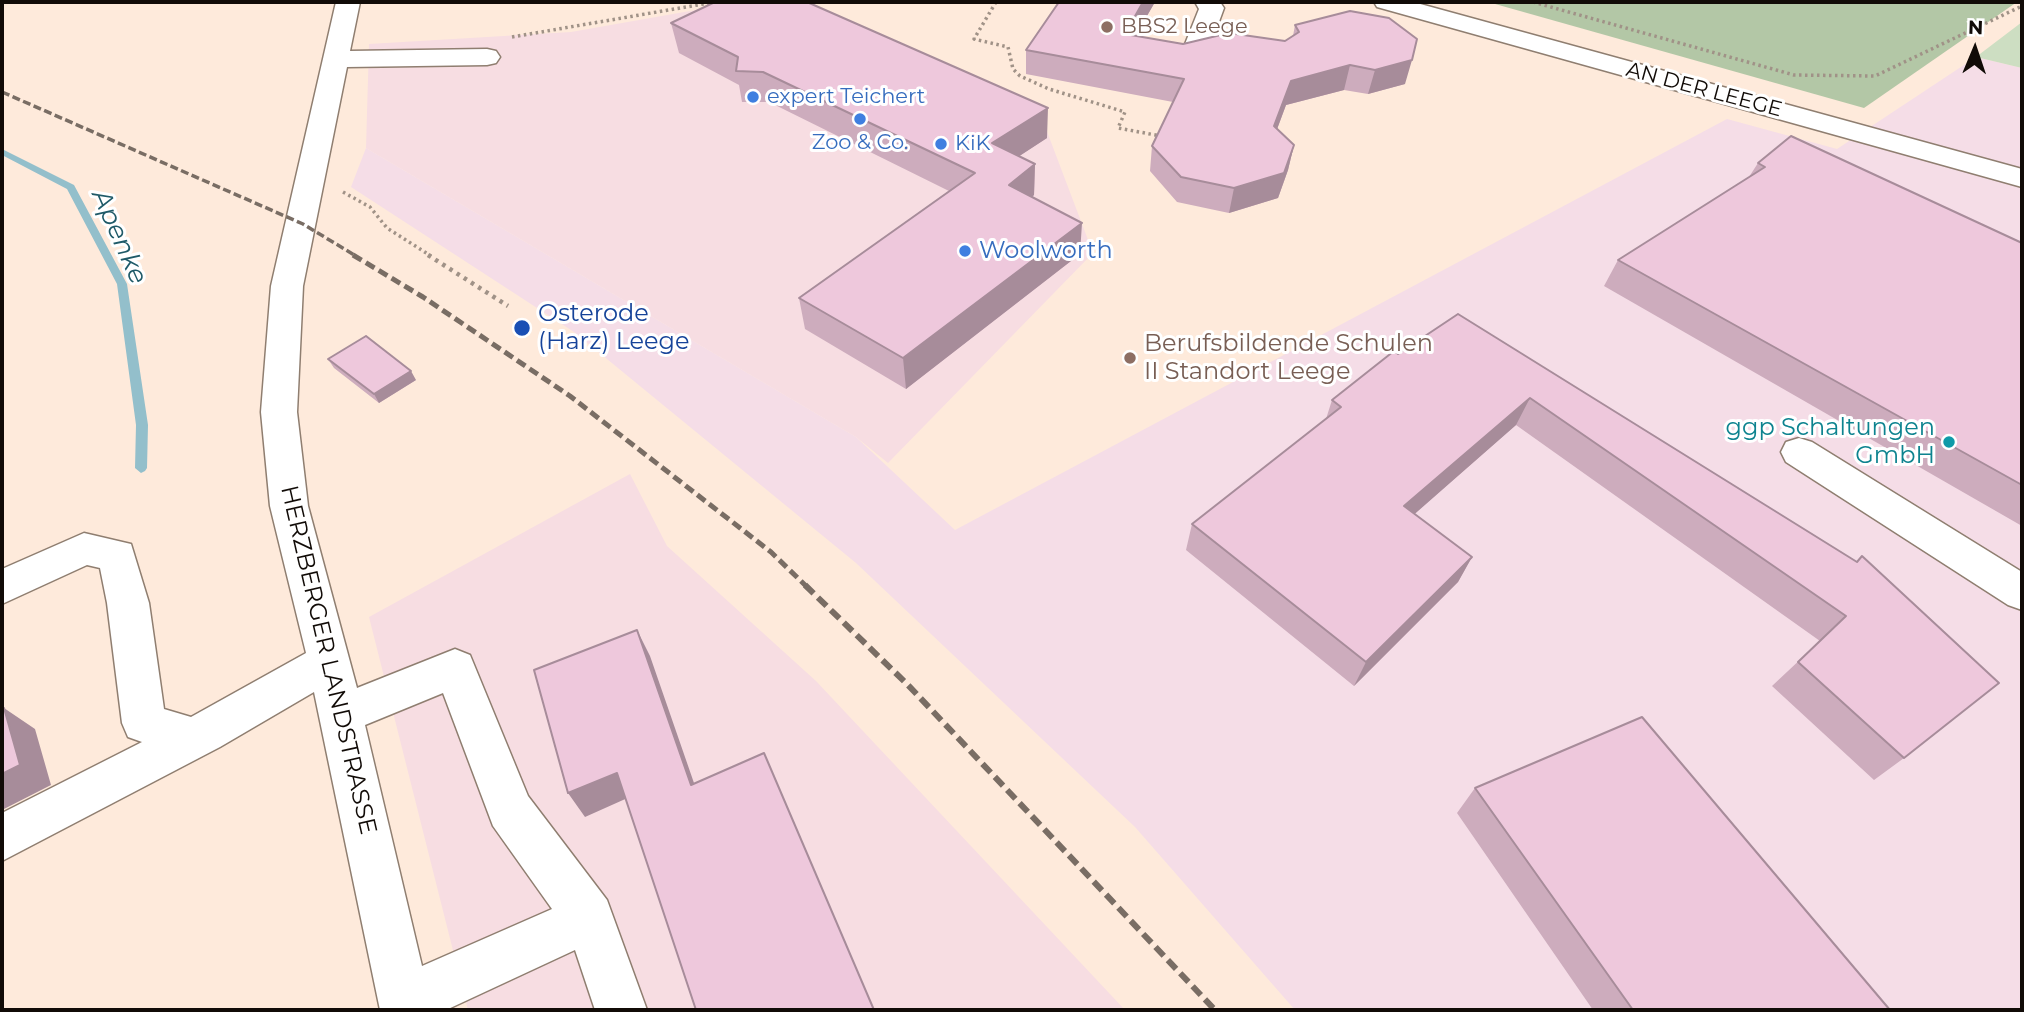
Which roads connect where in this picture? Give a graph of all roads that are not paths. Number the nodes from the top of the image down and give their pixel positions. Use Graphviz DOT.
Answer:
graph roads {
  1 [pos="348,2"];
  2 [pos="1207,2"];
  3 [pos="1386,2"];
  4 [pos="495,48"];
  5 [pos="1265,53"];
  6 [pos="334,60"];
  7 [pos="2022,178"];
  8 [pos="1799,452"];
  9 [pos="2,587"];
  10 [pos="2022,593"];
  11 [pos="329,662"];
  12 [pos="340,715"];
  13 [pos="194,738"];
  14 [pos="2,838"];
  15 [pos="589,918"];
  16 [pos="406,1007"];
  17 [pos="621,1010"];
  1 -- 6 [label="street, HERZBERGER LANDSTRASSE"];
  2 -- 5 [label="street"];
  3 -- 7 [label="street, AN DER LEEGE"];
  4 -- 6 [label="street"];
  6 -- 11 [label="street, HERZBERGER LANDSTRASSE"];
  8 -- 10 [label="street"];
  9 -- 13 [label="street"];
  11 -- 12 [label="street, HERZBERGER LANDSTRASSE"];
  11 -- 13 [label="street"];
  12 -- 15 [label="street"];
  12 -- 16 [label="street, HERZBERGER LANDSTRASSE"];
  13 -- 14 [label="street"];
  15 -- 16 [label="street"];
  15 -- 17 [label="street"];
}
